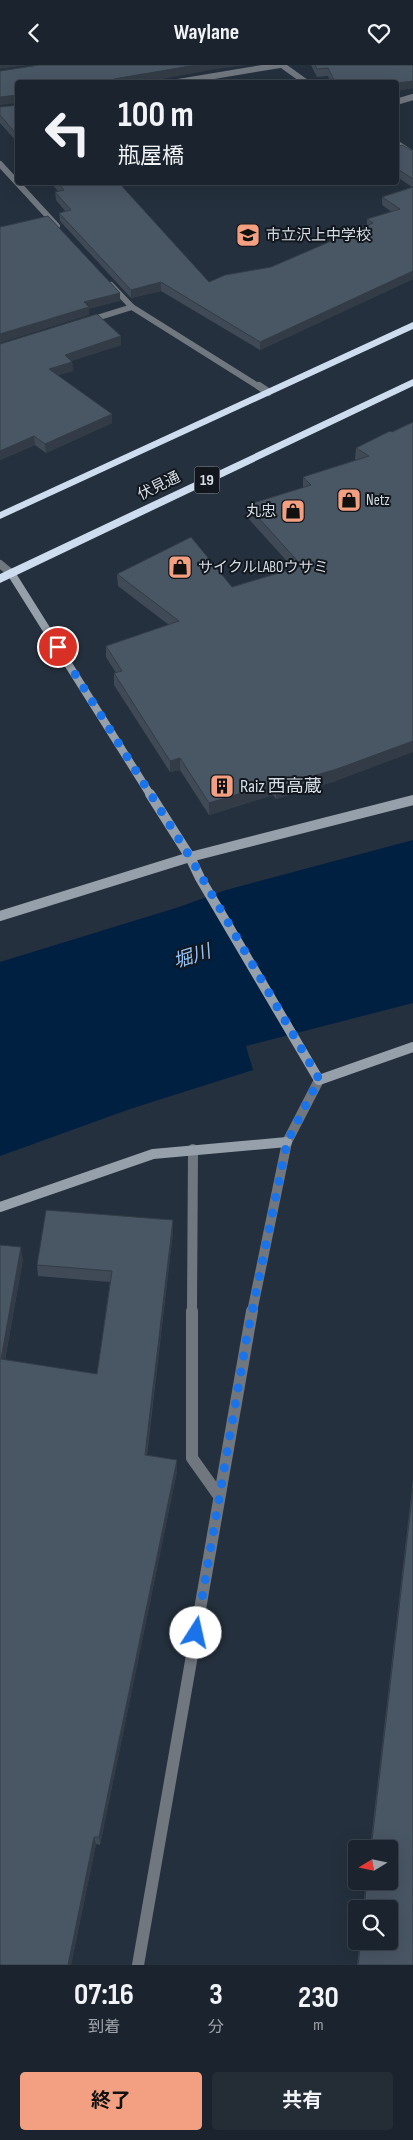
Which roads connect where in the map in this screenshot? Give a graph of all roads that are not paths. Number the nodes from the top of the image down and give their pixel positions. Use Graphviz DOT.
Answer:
graph roads {
  1 [pos="281,65"];
  2 [pos="190,80"];
  3 [pos="303,80"];
  4 [pos="413,97"];
  5 [pos="399,101"];
  6 [pos="399,145"];
  7 [pos="413,154"];
  8 [pos="0,164"];
  9 [pos="15,180"];
  10 [pos="19,185"];
  11 [pos="49,217"];
  12 [pos="39,220"];
  13 [pos="62,231"];
  14 [pos="106,280"];
  15 [pos="132,307"];
  16 [pos="75,325"];
  17 [pos="413,325"];
  18 [pos="413,381"];
  19 [pos="268,393"];
  20 [pos="0,516"];
  21 [pos="0,565"];
  22 [pos="11,573"];
  23 [pos="0,579"];
  24 [pos="413,800"];
  25 [pos="190,857"];
  26 [pos="0,916"];
  27 [pos="413,1047"];
  28 [pos="316,1075"];
  29 [pos="287,1142"];
  30 [pos="193,1149"];
  31 [pos="0,1207"];
  32 [pos="219,1496"];
  33 [pos="138,1965"];
  1 -- 2 [label="street"];
  1 -- 3 [label="street"];
  4 -- 5 [label="street"];
  6 -- 7 [label="street"];
  8 -- 9 [label="street"];
  10 -- 11 [label="street"];
  11 -- 12 [label="street"];
  11 -- 13 [label="street"];
  14 -- 15 [label="street"];
  15 -- 16 [label="street"];
  15 -- 19 [label="street"];
  17 -- 19 [label="highway"];
  18 -- 22 [label="highway, 伏見通 / 19"];
  19 -- 20 [label="highway"];
  21 -- 22 [label="street"];
  22 -- 23 [label="highway, 伏見通 / 19"];
  22 -- 25 [label="street"];
  24 -- 25 [label="street"];
  25 -- 26 [label="street"];
  25 -- 28 [label="street"];
  27 -- 28 [label="street"];
  28 -- 29 [label="street"];
  29 -- 30 [label="street"];
  29 -- 32 [label="street"];
  30 -- 31 [label="street"];
  30 -- 32 [label="street"];
  32 -- 33 [label="street"];
}
